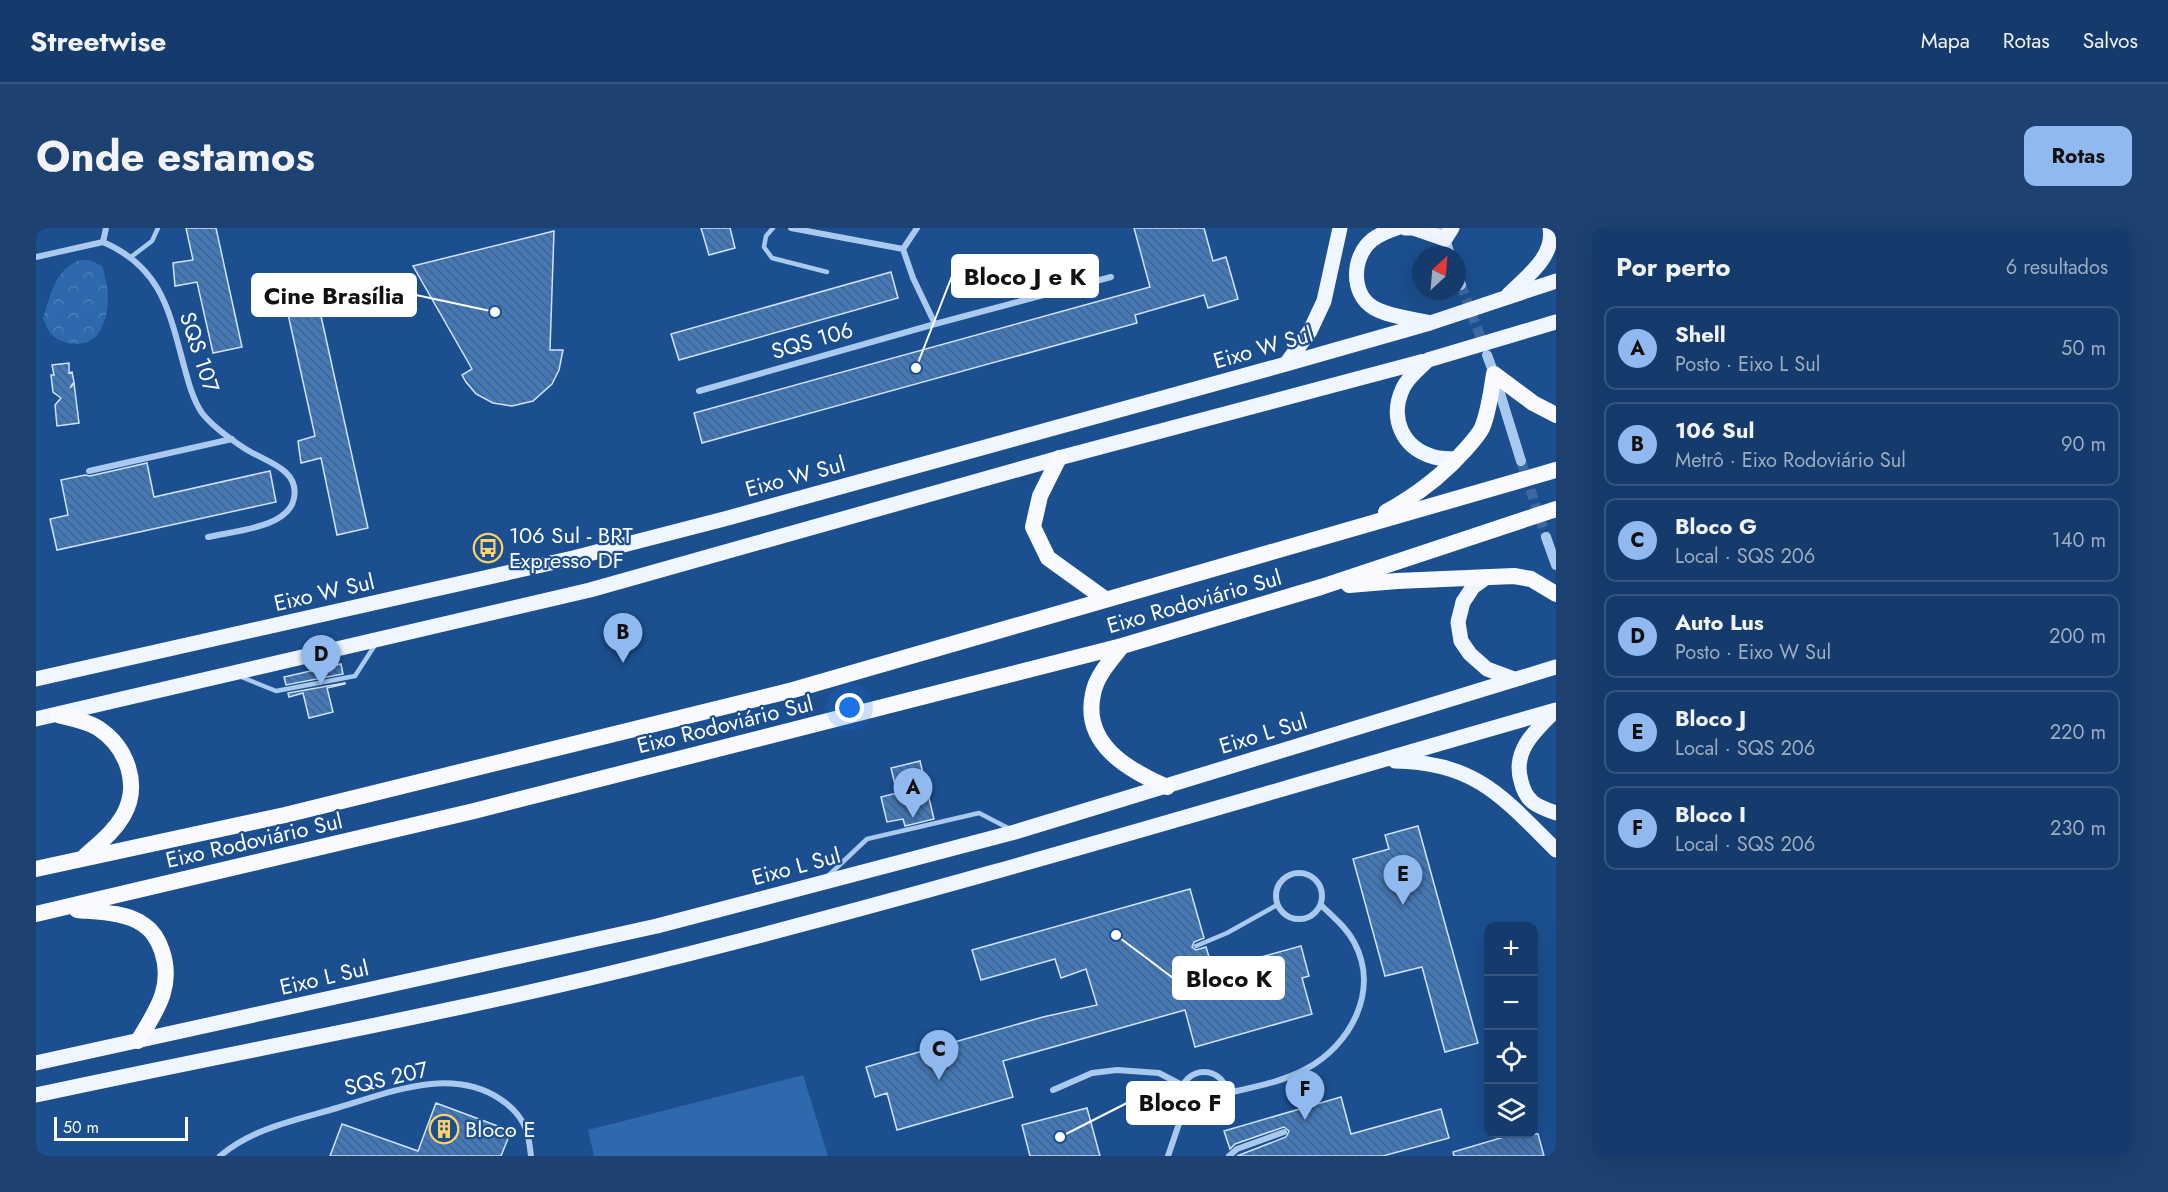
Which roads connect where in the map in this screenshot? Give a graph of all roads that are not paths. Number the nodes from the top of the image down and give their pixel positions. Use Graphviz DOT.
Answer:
graph roads {
  1 [pos="106,228"];
  2 [pos="158,228"];
  3 [pos="773,228"];
  4 [pos="791,228"];
  5 [pos="917,228"];
  6 [pos="1340,228"];
  7 [pos="1397,228"];
  8 [pos="1405,228"];
  9 [pos="1550,228"];
  10 [pos="1446,232"];
  11 [pos="103,242"];
  12 [pos="903,249"];
  13 [pos="36,257"];
  14 [pos="131,257"];
  15 [pos="827,272"];
  16 [pos="1111,277"];
  17 [pos="1556,281"];
  18 [pos="1505,298"];
  19 [pos="1430,322"];
  20 [pos="1556,322"];
  21 [pos="935,324"];
  22 [pos="1487,355"];
  23 [pos="1428,360"];
  24 [pos="1286,364"];
  25 [pos="1494,374"];
  26 [pos="699,391"];
  27 [pos="1556,415"];
  28 [pos="232,440"];
  29 [pos="1059,458"];
  30 [pos="1457,459"];
  31 [pos="1521,461"];
  32 [pos="1556,470"];
  33 [pos="89,471"];
  34 [pos="1556,509"];
  35 [pos="1353,529"];
  36 [pos="208,537"];
  37 [pos="1546,537"];
  38 [pos="1556,565"];
  39 [pos="1487,577"];
  40 [pos="1321,587"];
  41 [pos="1556,594"];
  42 [pos="1105,599"];
  43 [pos="379,639"];
  44 [pos="1122,646"];
  45 [pos="1556,667"];
  46 [pos="233,674"];
  47 [pos="36,679"];
  48 [pos="1514,679"];
  49 [pos="1556,710"];
  50 [pos="58,715"];
  51 [pos="36,719"];
  52 [pos="1377,761"];
  53 [pos="1167,787"];
  54 [pos="1556,813"];
  55 [pos="1015,832"];
  56 [pos="1556,849"];
  57 [pos="82,859"];
  58 [pos="36,869"];
  59 [pos="821,883"];
  60 [pos="1277,905"];
  61 [pos="1320,905"];
  62 [pos="64,908"];
  63 [pos="36,914"];
  64 [pos="1196,946"];
  65 [pos="138,1041"];
  66 [pos="36,1063"];
  67 [pos="1182,1085"];
  68 [pos="1053,1090"];
  69 [pos="1228,1093"];
  70 [pos="36,1095"];
  71 [pos="1184,1109"];
  72 [pos="1284,1132"];
  73 [pos="220,1156"];
  74 [pos="531,1156"];
  75 [pos="1168,1156"];
  76 [pos="1229,1156"];
  1 -- 11 [label="street"];
  2 -- 14 [label="lane"];
  3 -- 15 [label="lane"];
  4 -- 12 [label="street"];
  5 -- 12 [label="street"];
  6 -- 24 [label="main road"];
  7 -- 19 [label="main road"];
  8 -- 10 [label="main road"];
  9 -- 18 [label="main road"];
  11 -- 13 [label="street"];
  11 -- 14 [label="street, SQS 107"];
  12 -- 21 [label="street"];
  14 -- 28 [label="street, SQS 107"];
  16 -- 21 [label="street, SQS 106"];
  17 -- 18 [label="main road, Eixo W Sul"];
  18 -- 19 [label="main road, Eixo W Sul"];
  19 -- 24 [label="main road, Eixo W Sul"];
  20 -- 23 [label="main road"];
  21 -- 26 [label="street, SQS 106"];
  22 -- 25 [label="street"];
  23 -- 29 [label="main road"];
  23 -- 30 [label="main road"];
  24 -- 47 [label="main road, Eixo W Sul"];
  25 -- 27 [label="highway"];
  25 -- 30 [label="highway"];
  25 -- 31 [label="street"];
  28 -- 33 [label="street"];
  28 -- 36 [label="street, SQS 107"];
  29 -- 42 [label="highway"];
  29 -- 43 [label="main road"];
  30 -- 35 [label="highway"];
  32 -- 35 [label="highway, Eixo Rodoviário Sul"];
  34 -- 40 [label="highway, Eixo Rodoviário Sul"];
  35 -- 42 [label="highway, Eixo Rodoviário Sul"];
  37 -- 38 [label="street"];
  39 -- 40 [label="highway"];
  39 -- 41 [label="highway"];
  39 -- 48 [label="main road"];
  40 -- 44 [label="highway, Eixo Rodoviário Sul"];
  42 -- 57 [label="highway, Eixo Rodoviário Sul"];
  43 -- 46 [label="main road"];
  43 -- 46 [label="lane"];
  44 -- 53 [label="highway"];
  44 -- 62 [label="highway, Eixo Rodoviário Sul"];
  45 -- 48 [label="main road, Eixo L Sul"];
  46 -- 50 [label="main road"];
  48 -- 53 [label="main road, Eixo L Sul"];
  49 -- 52 [label="main road"];
  49 -- 54 [label="main road"];
  50 -- 51 [label="main road"];
  50 -- 57 [label="highway"];
  52 -- 56 [label="main road"];
  52 -- 70 [label="main road"];
  53 -- 55 [label="main road, Eixo L Sul"];
  55 -- 59 [label="main road, Eixo L Sul"];
  55 -- 59 [label="lane"];
  57 -- 58 [label="highway, Eixo Rodoviário Sul"];
  59 -- 65 [label="main road, Eixo L Sul"];
  60 -- 61 [label="street"];
  60 -- 61 [label="street"];
  60 -- 64 [label="lane"];
  61 -- 69 [label="street"];
  62 -- 63 [label="highway, Eixo Rodoviário Sul"];
  62 -- 65 [label="highway"];
  65 -- 66 [label="main road, Eixo L Sul"];
  67 -- 68 [label="street"];
  67 -- 69 [label="street"];
  67 -- 71 [label="street"];
  69 -- 71 [label="street"];
  71 -- 75 [label="street"];
  72 -- 76 [label="street"];
  73 -- 74 [label="street, SQS 207"];
}
